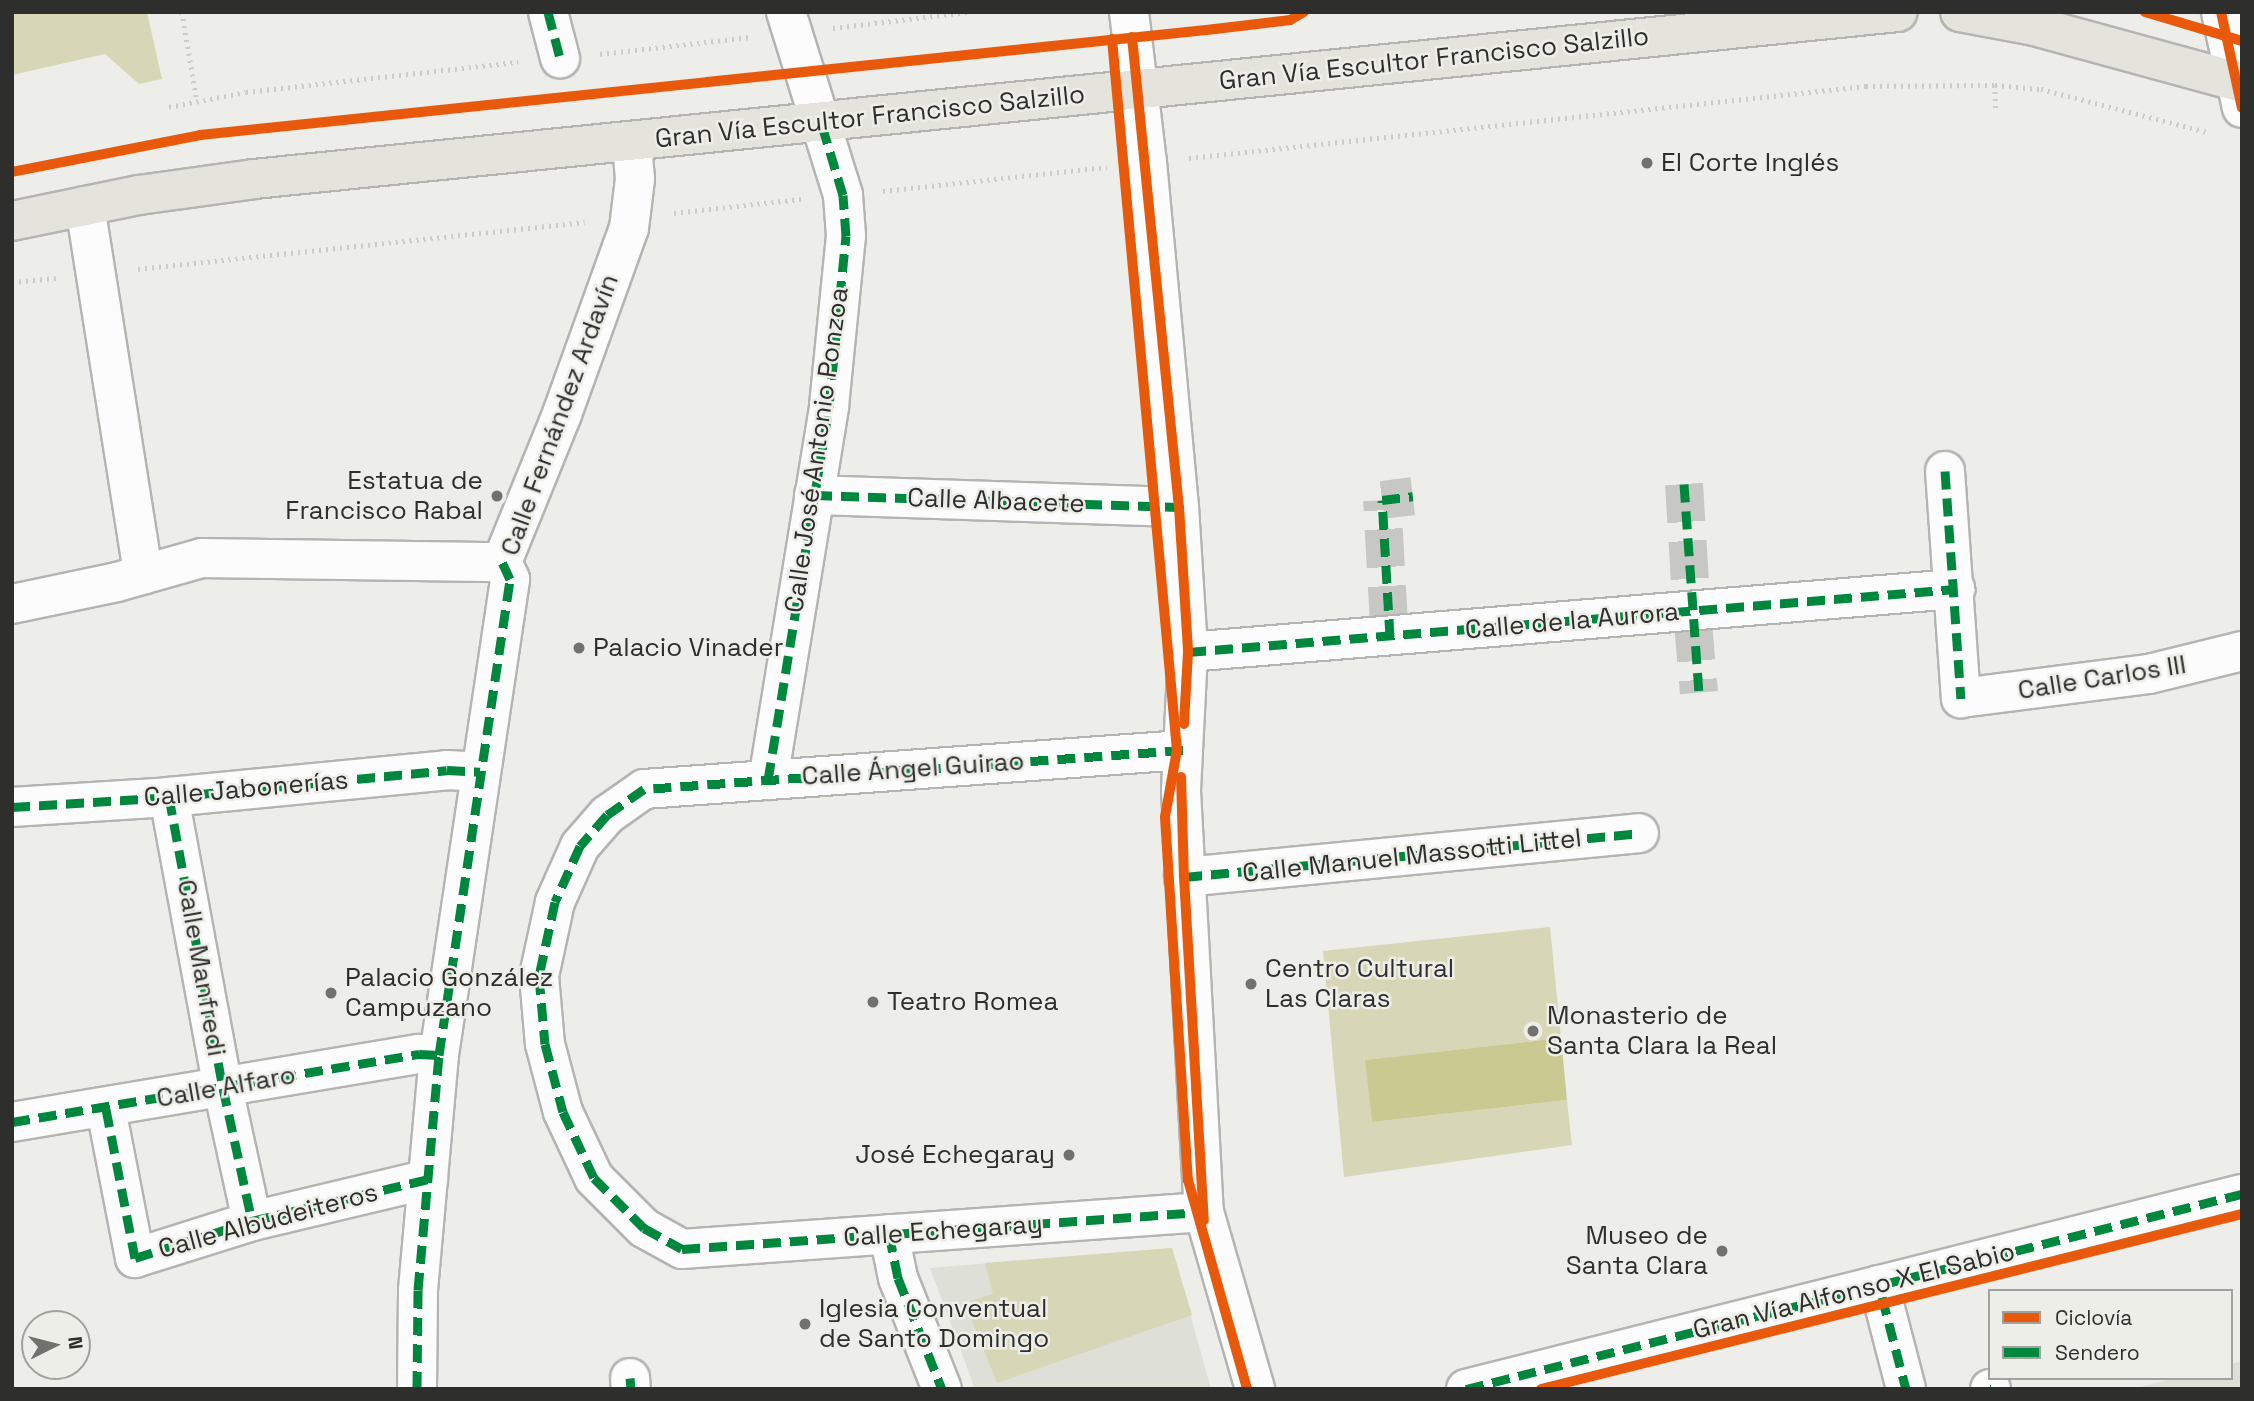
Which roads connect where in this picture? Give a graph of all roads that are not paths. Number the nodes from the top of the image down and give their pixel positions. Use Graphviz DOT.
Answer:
graph roads {
  1 [pos="548,12"];
  2 [pos="786,12"];
  3 [pos="1129,12"];
  4 [pos="1898,12"];
  5 [pos="2221,12"];
  6 [pos="1979,13"];
  7 [pos="560,58"];
  8 [pos="1138,89"];
  9 [pos="2240,91"];
  10 [pos="821,122"];
  11 [pos="632,141"];
  12 [pos="85,206"];
  13 [pos="12,221"];
  14 [pos="1945,471"];
  15 [pos="814,495"];
  16 [pos="1179,508"];
  17 [pos="502,562"];
  18 [pos="143,574"];
  19 [pos="1955,589"];
  20 [pos="12,604"];
  21 [pos="2242,651"];
  22 [pos="1188,652"];
  23 [pos="1183,750"];
  24 [pos="480,772"];
  25 [pos="768,780"];
  26 [pos="169,797"];
  27 [pos="12,807"];
  28 [pos="1639,833"];
  29 [pos="1184,877"];
  30 [pos="439,1055"];
  31 [pos="223,1088"];
  32 [pos="106,1109"];
  33 [pos="12,1122"];
  34 [pos="428,1179"];
  35 [pos="2242,1194"];
  36 [pos="1204,1212"];
  37 [pos="252,1221"];
  38 [pos="889,1234"];
  39 [pos="682,1249"];
  40 [pos="1879,1285"];
  41 [pos="417,1389"];
  42 [pos="942,1389"];
  43 [pos="1255,1389"];
  44 [pos="1465,1389"];
  45 [pos="1906,1389"];
  1 -- 7 [label="street"];
  2 -- 10 [label="street, Calle José Antonio Ponzoa"];
  3 -- 8 [label="street"];
  4 -- 8 [label="main road, Gran Vía Escultor Francisco Salzillo"];
  5 -- 9 [label="street"];
  6 -- 9 [label="main road"];
  8 -- 10 [label="main road, Gran Vía Escultor Francisco Salzillo"];
  8 -- 16 [label="street"];
  10 -- 11 [label="main road, Gran Vía Escultor Francisco Salzillo"];
  10 -- 15 [label="street, Calle José Antonio Ponzoa"];
  11 -- 12 [label="main road, Gran Vía Escultor Francisco Salzillo"];
  11 -- 17 [label="street, Calle Fernández Ardavín"];
  12 -- 13 [label="main road, Gran Vía Escultor Francisco Salzillo"];
  12 -- 18 [label="street"];
  14 -- 19 [label="street"];
  15 -- 16 [label="street, Calle Albacete"];
  15 -- 25 [label="street, Calle José Antonio Ponzoa"];
  16 -- 22 [label="street"];
  17 -- 18 [label="street"];
  17 -- 24 [label="street, Calle Fernández Ardavín"];
  18 -- 20 [label="street"];
  19 -- 21 [label="street, Calle Carlos III"];
  19 -- 22 [label="street, Calle de la Aurora"];
  22 -- 23 [label="street"];
  23 -- 25 [label="street, Calle Ángel Guirao"];
  23 -- 29 [label="street"];
  24 -- 26 [label="street, Calle Jabonerías"];
  24 -- 30 [label="street, Calle Fernández Ardavín"];
  25 -- 39 [label="street, Calle Ángel Guirao"];
  26 -- 27 [label="street, Calle Jabonerías"];
  26 -- 31 [label="street, Calle Manfredi"];
  28 -- 29 [label="street, Calle Manuel Massotti Littel"];
  29 -- 36 [label="street"];
  30 -- 31 [label="street, Calle Alfaro"];
  30 -- 34 [label="street, Calle Fernández Ardavín"];
  31 -- 32 [label="street, Calle Alfaro"];
  31 -- 37 [label="street, Calle Manfredi"];
  32 -- 33 [label="street, Calle Alfaro"];
  32 -- 37 [label="street, Calle Albudeiteros"];
  34 -- 37 [label="street, Calle Albudeiteros"];
  34 -- 41 [label="street, Calle Fernández Ardavín"];
  35 -- 40 [label="street, Gran Vía Alfonso X El Sabio"];
  36 -- 38 [label="street, Calle Echegaray"];
  36 -- 43 [label="street"];
  38 -- 39 [label="street, Calle Echegaray"];
  38 -- 42 [label="street"];
  40 -- 44 [label="street, Gran Vía Alfonso X El Sabio"];
  40 -- 45 [label="street"];
}
